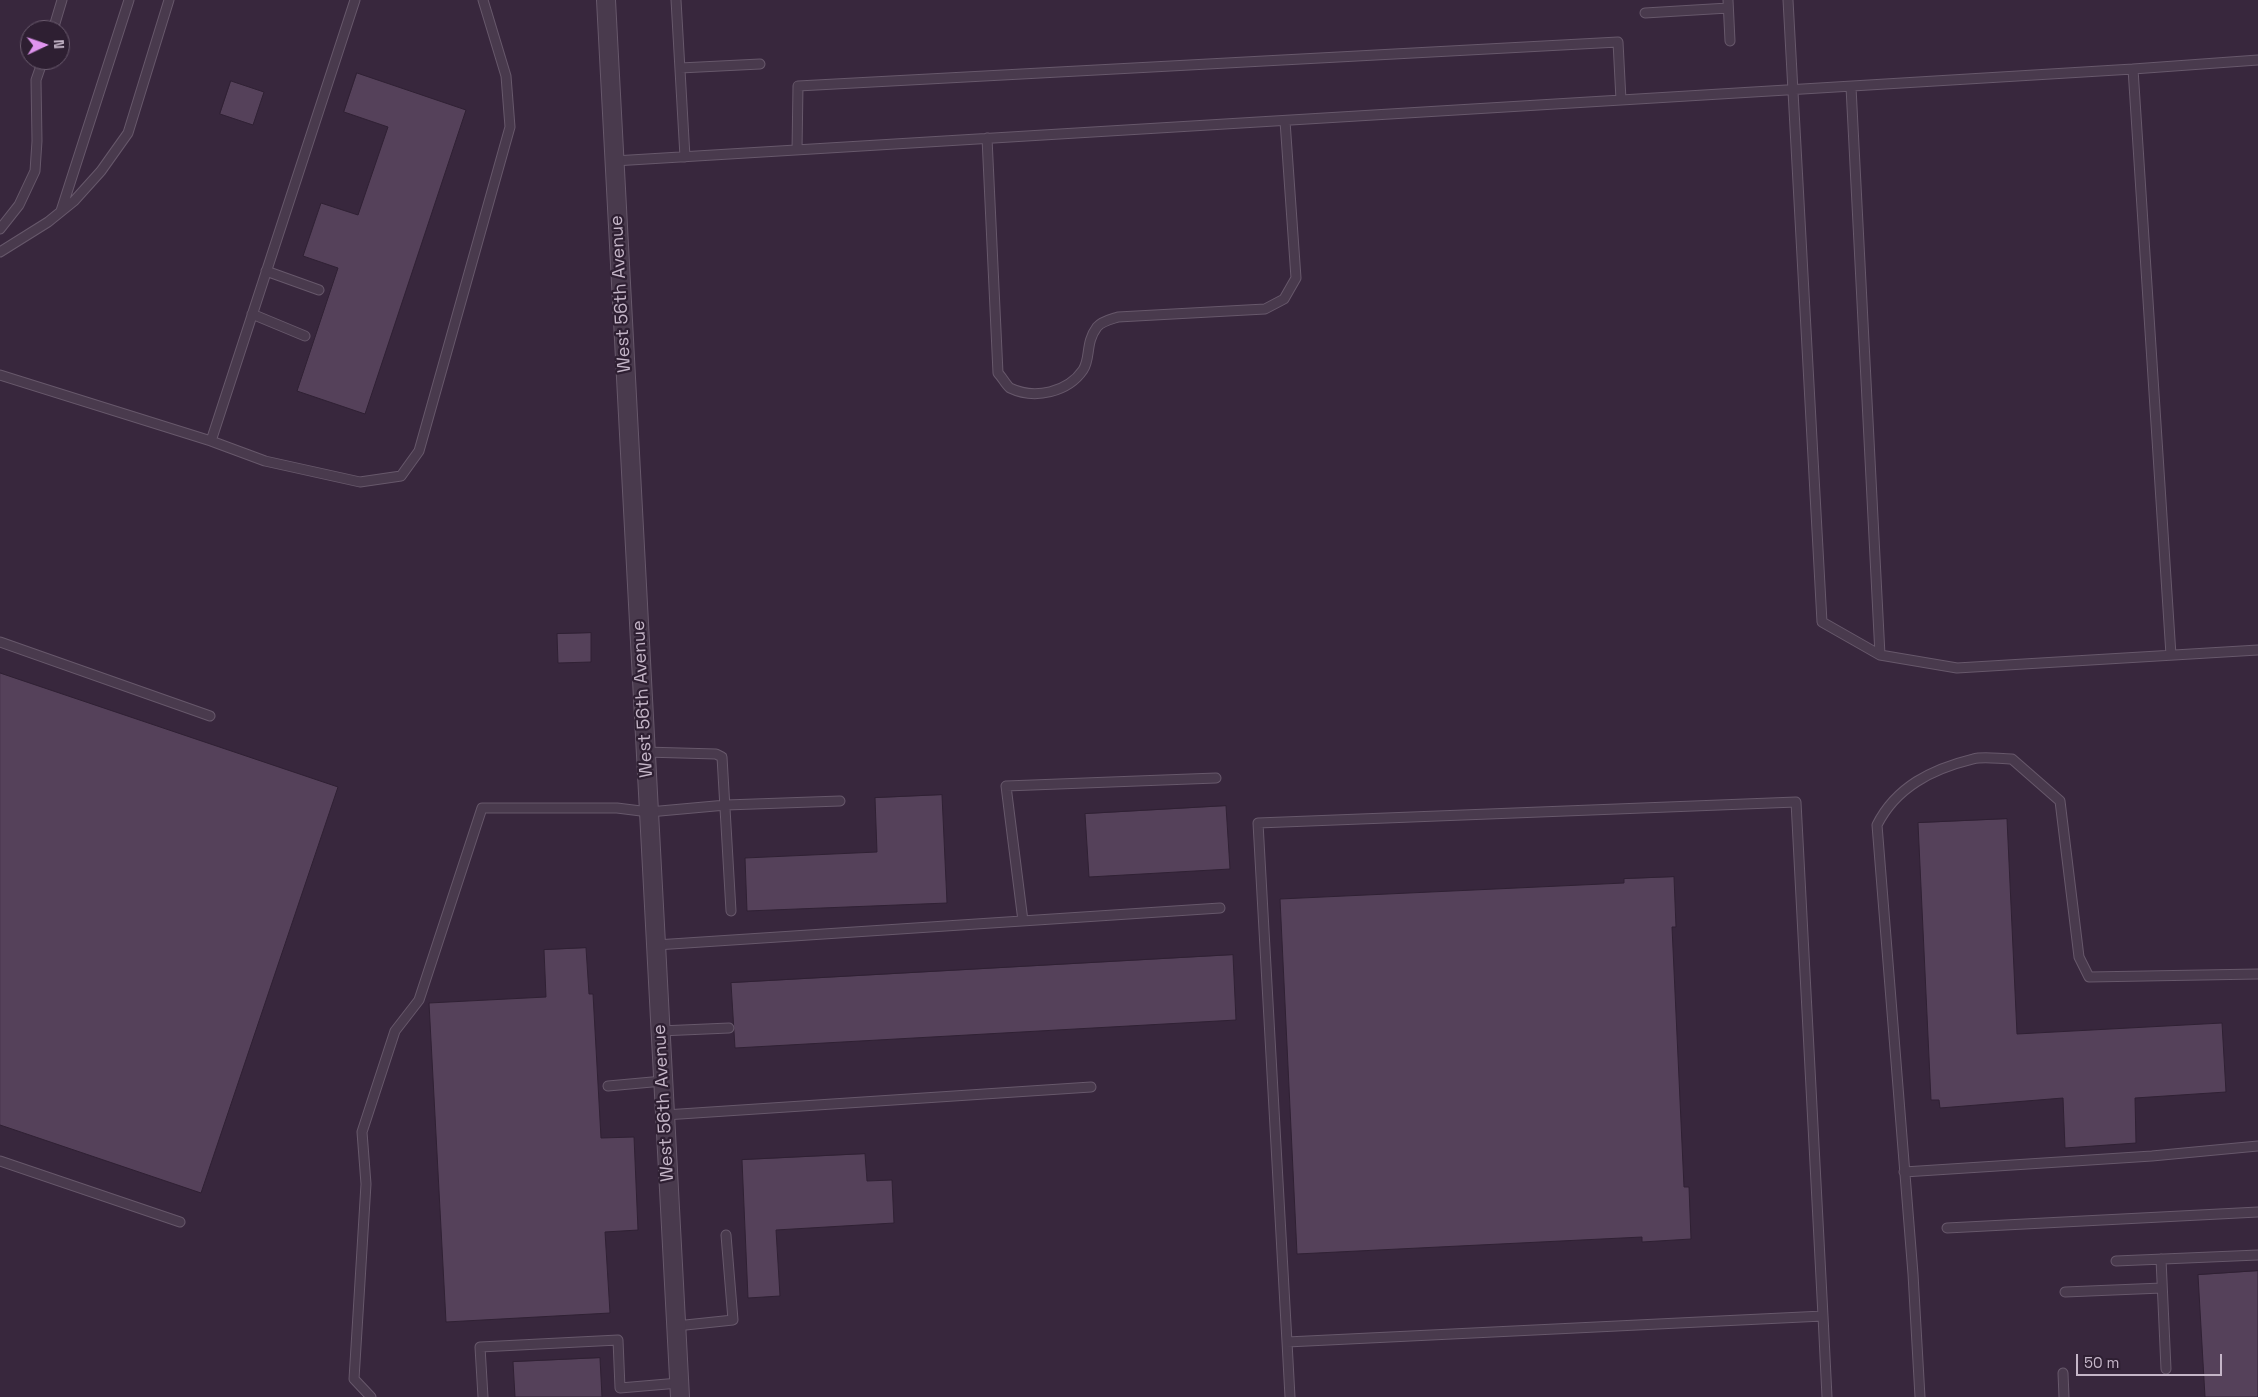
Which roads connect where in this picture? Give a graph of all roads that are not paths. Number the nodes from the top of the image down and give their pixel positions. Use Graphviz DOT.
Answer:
graph roads {
  1 [pos="62,0"];
  2 [pos="128,0"];
  3 [pos="169,0"];
  4 [pos="355,0"];
  5 [pos="483,0"];
  6 [pos="606,0"];
  7 [pos="676,0"];
  8 [pos="1788,0"];
  9 [pos="1728,4"];
  10 [pos="1645,13"];
  11 [pos="56,20"];
  12 [pos="1730,41"];
  13 [pos="2258,60"];
  14 [pos="760,64"];
  15 [pos="680,68"];
  16 [pos="2133,69"];
  17 [pos="40,70"];
  18 [pos="1851,87"];
  19 [pos="1794,90"];
  20 [pos="1621,100"];
  21 [pos="1285,121"];
  22 [pos="987,138"];
  23 [pos="797,150"];
  24 [pos="685,157"];
  25 [pos="614,161"];
  26 [pos="61,211"];
  27 [pos="0,229"];
  28 [pos="0,252"];
  29 [pos="266,271"];
  30 [pos="319,290"];
  31 [pos="252,314"];
  32 [pos="305,336"];
  33 [pos="0,375"];
  34 [pos="211,441"];
  35 [pos="0,642"];
  36 [pos="2258,650"];
  37 [pos="1880,655"];
  38 [pos="2170,655"];
  39 [pos="210,716"];
  40 [pos="646,752"];
  41 [pos="1216,778"];
  42 [pos="840,801"];
  43 [pos="726,805"];
  44 [pos="649,812"];
  45 [pos="1220,908"];
  46 [pos="731,911"];
  47 [pos="1023,921"];
  48 [pos="656,945"];
  49 [pos="2258,974"];
  50 [pos="729,1028"];
  51 [pos="660,1030"];
  52 [pos="663,1081"];
  53 [pos="608,1086"];
  54 [pos="1091,1088"];
  55 [pos="665,1115"];
  56 [pos="2258,1146"];
  57 [pos="0,1161"];
  58 [pos="1904,1172"];
  59 [pos="2258,1212"];
  60 [pos="180,1222"];
  61 [pos="1947,1228"];
  62 [pos="726,1235"];
  63 [pos="2258,1255"];
  64 [pos="2161,1259"];
  65 [pos="2116,1261"];
  66 [pos="2162,1288"];
  67 [pos="2066,1292"];
  68 [pos="1823,1316"];
  69 [pos="676,1326"];
  70 [pos="1287,1342"];
  71 [pos="2166,1369"];
  72 [pos="2063,1373"];
  73 [pos="679,1390"];
  74 [pos="621,1393"];
  75 [pos="371,1397"];
  76 [pos="483,1397"];
  77 [pos="1290,1397"];
  78 [pos="1827,1397"];
  79 [pos="1920,1397"];
  80 [pos="2064,1397"];
  1 -- 11 [label="lane"];
  2 -- 26 [label="lane"];
  3 -- 26 [label="lane"];
  4 -- 29 [label="lane"];
  5 -- 34 [label="lane"];
  6 -- 25 [label="street, West 56th Avenue"];
  7 -- 15 [label="lane"];
  8 -- 19 [label="lane"];
  9 -- 10 [label="lane"];
  9 -- 12 [label="lane"];
  13 -- 16 [label="lane"];
  14 -- 15 [label="lane"];
  15 -- 24 [label="lane"];
  16 -- 18 [label="lane"];
  16 -- 38 [label="lane"];
  17 -- 27 [label="lane"];
  18 -- 19 [label="lane"];
  18 -- 37 [label="lane"];
  19 -- 20 [label="lane"];
  19 -- 37 [label="lane"];
  20 -- 21 [label="lane"];
  20 -- 23 [label="lane"];
  21 -- 22 [label="lane"];
  21 -- 22 [label="lane"];
  22 -- 23 [label="lane"];
  23 -- 24 [label="lane"];
  24 -- 25 [label="lane"];
  25 -- 40 [label="street, West 56th Avenue"];
  26 -- 28 [label="lane"];
  29 -- 30 [label="lane"];
  29 -- 31 [label="lane"];
  31 -- 32 [label="lane"];
  31 -- 34 [label="lane"];
  33 -- 34 [label="lane"];
  35 -- 39 [label="lane"];
  36 -- 38 [label="lane"];
  37 -- 38 [label="lane"];
  40 -- 43 [label="lane"];
  40 -- 44 [label="street, West 56th Avenue"];
  41 -- 47 [label="lane"];
  42 -- 43 [label="lane"];
  43 -- 44 [label="lane"];
  43 -- 46 [label="lane"];
  44 -- 48 [label="street, West 56th Avenue"];
  44 -- 75 [label="lane"];
  45 -- 47 [label="lane"];
  47 -- 48 [label="lane"];
  48 -- 51 [label="street, West 56th Avenue"];
  49 -- 58 [label="lane"];
  50 -- 51 [label="lane"];
  51 -- 52 [label="street, West 56th Avenue"];
  52 -- 53 [label="lane"];
  52 -- 55 [label="street, West 56th Avenue"];
  54 -- 55 [label="lane"];
  55 -- 69 [label="street, West 56th Avenue"];
  56 -- 58 [label="lane"];
  57 -- 60 [label="lane"];
  58 -- 79 [label="lane"];
  59 -- 61 [label="lane"];
  62 -- 69 [label="lane"];
  63 -- 64 [label="lane"];
  64 -- 65 [label="lane"];
  64 -- 66 [label="lane"];
  66 -- 67 [label="lane"];
  66 -- 71 [label="lane"];
  68 -- 70 [label="lane"];
  68 -- 70 [label="lane"];
  68 -- 78 [label="lane"];
  69 -- 73 [label="street, West 56th Avenue"];
  70 -- 77 [label="lane"];
  72 -- 80 [label="lane"];
  73 -- 74 [label="lane"];
  74 -- 76 [label="lane"];
}
